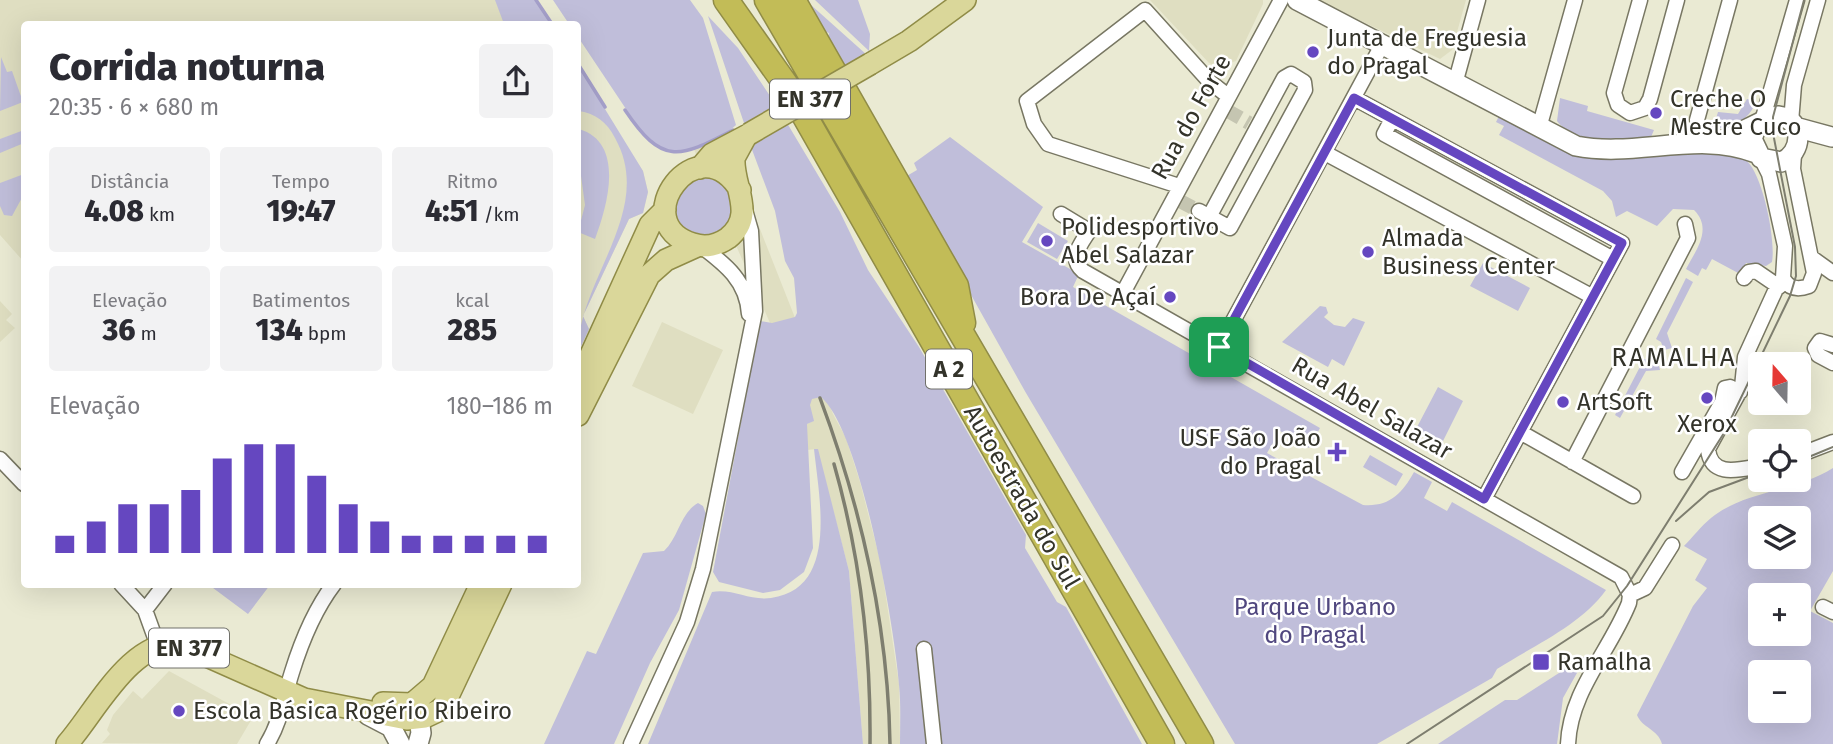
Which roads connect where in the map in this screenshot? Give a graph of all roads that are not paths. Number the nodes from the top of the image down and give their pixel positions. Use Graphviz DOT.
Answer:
graph roads {
  1 [pos="726,0"];
  2 [pos="767,0"];
  3 [pos="793,0"];
  4 [pos="965,0"];
  5 [pos="1281,0"];
  6 [pos="1297,0"];
  7 [pos="1478,0"];
  8 [pos="1575,0"];
  9 [pos="1640,0"];
  10 [pos="1677,0"];
  11 [pos="1730,0"];
  12 [pos="1797,0"];
  13 [pos="1818,0"];
  14 [pos="1382,45"];
  15 [pos="1455,83"];
  16 [pos="1354,98"];
  17 [pos="1226,105"];
  18 [pos="1392,120"];
  19 [pos="1697,120"];
  20 [pos="1760,123"];
  21 [pos="1253,125"];
  22 [pos="1793,125"];
  23 [pos="1539,128"];
  24 [pos="748,135"];
  25 [pos="1833,137"];
  26 [pos="1717,143"];
  27 [pos="1796,151"];
  28 [pos="1325,153"];
  29 [pos="1758,155"];
  30 [pos="700,168"];
  31 [pos="1177,195"];
  32 [pos="742,198"];
  33 [pos="665,210"];
  34 [pos="1060,214"];
  35 [pos="1685,224"];
  36 [pos="699,246"];
  37 [pos="1812,258"];
  38 [pos="1613,259"];
  39 [pos="1833,273"];
  40 [pos="1744,278"];
  41 [pos="1833,279"];
  42 [pos="1781,284"];
  43 [pos="1809,286"];
  44 [pos="1123,293"];
  45 [pos="1593,296"];
  46 [pos="748,336"];
  47 [pos="967,345"];
  48 [pos="1833,345"];
  49 [pos="1219,347"];
  50 [pos="1833,363"];
  51 [pos="581,376"];
  52 [pos="1740,392"];
  53 [pos="581,409"];
  54 [pos="1520,432"];
  55 [pos="1828,440"];
  56 [pos="1811,449"];
  57 [pos="0,459"];
  58 [pos="1572,462"];
  59 [pos="1748,468"];
  60 [pos="1682,472"];
  61 [pos="21,481"];
  62 [pos="1633,496"];
  63 [pos="1484,499"];
  64 [pos="1672,545"];
  65 [pos="125,588"];
  66 [pos="162,588"];
  67 [pos="332,588"];
  68 [pos="479,588"];
  69 [pos="499,588"];
  70 [pos="1630,595"];
  71 [pos="145,610"];
  72 [pos="158,646"];
  73 [pos="924,649"];
  74 [pos="287,694"];
  75 [pos="102,697"];
  76 [pos="350,709"];
  77 [pos="442,709"];
  78 [pos="411,712"];
  79 [pos="53,744"];
  80 [pos="67,744"];
  81 [pos="267,744"];
  82 [pos="400,744"];
  83 [pos="408,744"];
  84 [pos="418,744"];
  85 [pos="426,744"];
  86 [pos="631,744"];
  87 [pos="934,744"];
  88 [pos="1162,744"];
  89 [pos="1201,744"];
  90 [pos="1568,744"];
  1 -- 88 [label="highway, Autoestrada do Sul / A 2"];
  2 -- 47 [label="highway, Autoestrada do Sul / A 2"];
  3 -- 47 [label="highway"];
  4 -- 24 [label="main road, EN 377, bridge"];
  5 -- 17 [label="street, Rua do Forte"];
  6 -- 14 [label="street"];
  7 -- 15 [label="street"];
  8 -- 23 [label="street"];
  9 -- 10 [label="street"];
  11 -- 19 [label="street"];
  12 -- 20 [label="street"];
  13 -- 22 [label="street"];
  14 -- 15 [label="street"];
  14 -- 16 [label="street"];
  15 -- 23 [label="street"];
  16 -- 18 [label="street"];
  16 -- 28 [label="street"];
  17 -- 31 [label="street, Rua do Forte"];
  17 -- 31 [label="street"];
  18 -- 38 [label="street"];
  18 -- 38 [label="street"];
  20 -- 22 [label="street"];
  20 -- 26 [label="street"];
  20 -- 29 [label="street"];
  21 -- 21 [label="street"];
  22 -- 25 [label="street"];
  22 -- 27 [label="street"];
  23 -- 26 [label="street"];
  24 -- 30 [label="main road"];
  24 -- 32 [label="main road"];
  25 -- 27 [label="street"];
  26 -- 29 [label="street"];
  27 -- 29 [label="street"];
  27 -- 37 [label="street"];
  28 -- 45 [label="street"];
  28 -- 49 [label="street"];
  29 -- 42 [label="street"];
  30 -- 32 [label="main road"];
  30 -- 33 [label="main road"];
  31 -- 44 [label="street, Rua do Forte"];
  32 -- 36 [label="main road"];
  32 -- 46 [label="street"];
  33 -- 36 [label="main road"];
  33 -- 51 [label="main road"];
  34 -- 44 [label="street, Rua Abel Salazar"];
  35 -- 58 [label="street"];
  36 -- 46 [label="street"];
  36 -- 53 [label="main road"];
  37 -- 39 [label="street"];
  37 -- 43 [label="street"];
  38 -- 45 [label="street"];
  40 -- 42 [label="street"];
  41 -- 43 [label="street"];
  42 -- 43 [label="street"];
  42 -- 52 [label="street"];
  44 -- 49 [label="street, Rua Abel Salazar"];
  45 -- 54 [label="street"];
  46 -- 86 [label="street"];
  47 -- 89 [label="highway, Autoestrada do Sul / A 2"];
  48 -- 50 [label="street"];
  49 -- 63 [label="street, Rua Abel Salazar"];
  52 -- 59 [label="street"];
  52 -- 60 [label="street"];
  54 -- 58 [label="street"];
  54 -- 63 [label="street"];
  55 -- 56 [label="street"];
  57 -- 61 [label="street"];
  58 -- 62 [label="street"];
  63 -- 70 [label="street, Rua Abel Salazar"];
  64 -- 70 [label="street"];
  65 -- 71 [label="street"];
  66 -- 71 [label="street"];
  67 -- 74 [label="street"];
  68 -- 78 [label="main road"];
  69 -- 77 [label="main road"];
  70 -- 90 [label="street"];
  71 -- 72 [label="street"];
  72 -- 74 [label="main road, EN 377"];
  72 -- 75 [label="main road, EN 377"];
  73 -- 87 [label="street"];
  74 -- 76 [label="main road, EN 377"];
  74 -- 78 [label="main road, EN 377"];
  74 -- 81 [label="street"];
  75 -- 79 [label="main road, EN 377"];
  75 -- 80 [label="main road, EN 377"];
  76 -- 78 [label="main road, EN 377"];
  76 -- 82 [label="street"];
  77 -- 78 [label="main road, EN 377"];
  77 -- 85 [label="street"];
  78 -- 83 [label="street"];
  78 -- 84 [label="street"];
}
